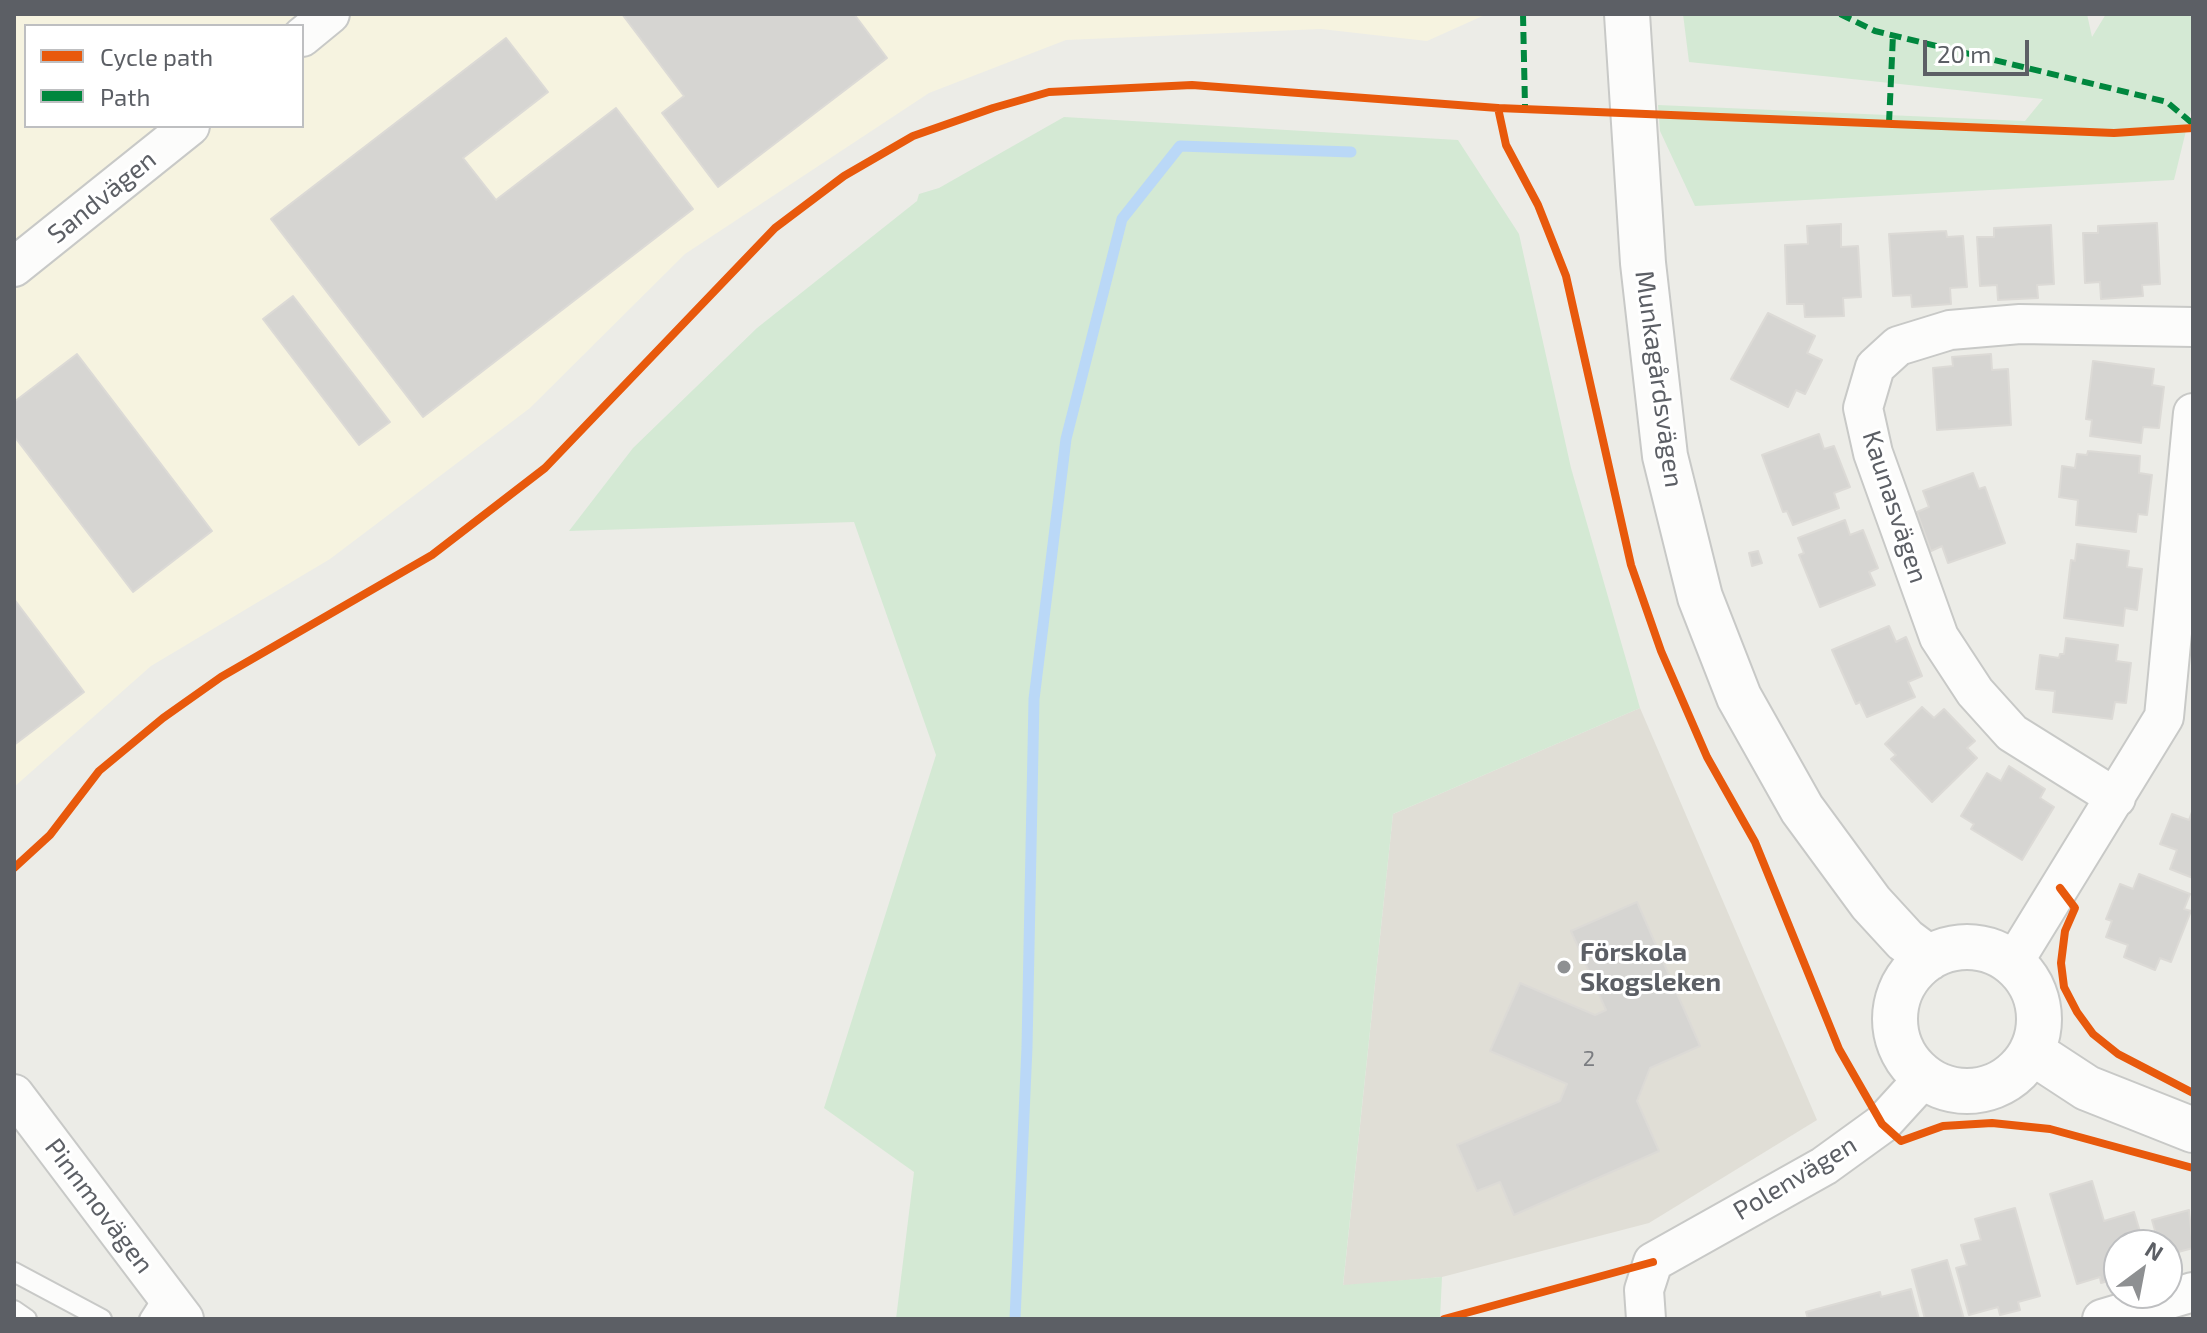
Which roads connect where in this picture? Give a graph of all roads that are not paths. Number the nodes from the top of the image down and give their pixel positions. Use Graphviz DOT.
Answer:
graph roads {
  1 [pos="330,14"];
  2 [pos="1627,14"];
  3 [pos="304,35"];
  4 [pos="188,128"];
  5 [pos="14,267"];
  6 [pos="2193,327"];
  7 [pos="2193,413"];
  8 [pos="2179,719"];
  9 [pos="2116,798"];
  10 [pos="1929,958"];
  11 [pos="2013,963"];
  12 [pos="2032,1052"];
  13 [pos="1924,1078"];
  14 [pos="14,1094"];
  15 [pos="2193,1130"];
  16 [pos="14,1272"];
  17 [pos="2193,1292"];
  18 [pos="14,1310"];
  19 [pos="166,1311"];
  20 [pos="27,1319"];
  21 [pos="102,1319"];
  22 [pos="1646,1319"];
  23 [pos="2102,1319"];
  1 -- 3 [label="street"];
  2 -- 10 [label="street, Munkagårdsvägen"];
  4 -- 5 [label="street, Sandvägen"];
  6 -- 9 [label="street, Kaunasvägen"];
  7 -- 8 [label="street"];
  8 -- 9 [label="street"];
  9 -- 11 [label="street"];
  10 -- 11 [label="street"];
  10 -- 13 [label="street"];
  11 -- 12 [label="street"];
  12 -- 13 [label="street"];
  12 -- 15 [label="street"];
  13 -- 22 [label="street, Polenvägen"];
  14 -- 19 [label="street, Pinnmovägen"];
  16 -- 21 [label="lane"];
  17 -- 23 [label="street"];
  18 -- 20 [label="lane"];
}
